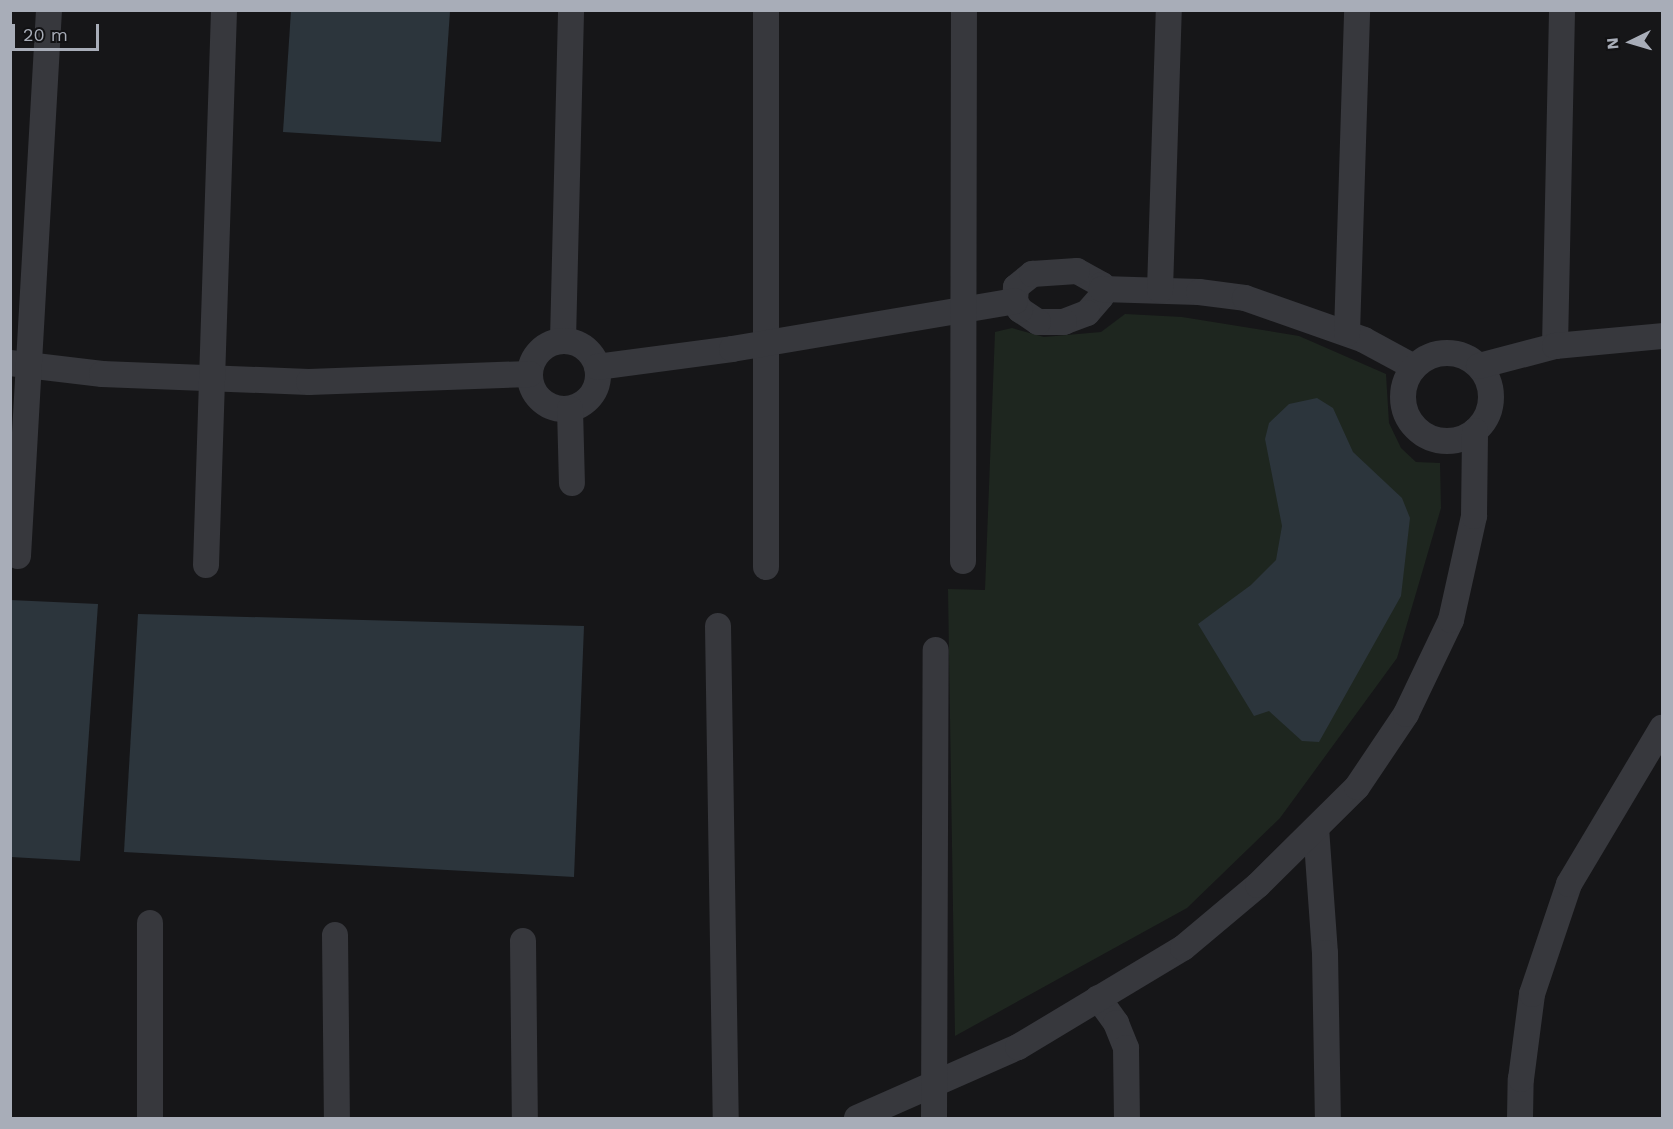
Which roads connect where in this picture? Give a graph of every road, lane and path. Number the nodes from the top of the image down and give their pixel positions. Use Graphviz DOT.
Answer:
graph roads {
  1 [pos="48,10"];
  2 [pos="224,10"];
  3 [pos="571,10"];
  4 [pos="766,10"];
  5 [pos="964,10"];
  6 [pos="1169,10"];
  7 [pos="1357,10"];
  8 [pos="1562,10"];
  9 [pos="1102,289"];
  10 [pos="1160,290"];
  11 [pos="1015,301"];
  12 [pos="963,309"];
  13 [pos="1347,333"];
  14 [pos="1662,336"];
  15 [pos="563,340"];
  16 [pos="766,343"];
  17 [pos="1555,346"];
  18 [pos="20,364"];
  19 [pos="1479,366"];
  20 [pos="597,367"];
  21 [pos="1414,367"];
  22 [pos="530,375"];
  23 [pos="212,378"];
  24 [pos="570,410"];
  25 [pos="1475,431"];
  26 [pos="572,483"];
  27 [pos="18,556"];
  28 [pos="963,561"];
  29 [pos="207,565"];
  30 [pos="766,567"];
  31 [pos="718,626"];
  32 [pos="936,650"];
  33 [pos="1662,728"];
  34 [pos="1316,828"];
  35 [pos="150,923"];
  36 [pos="335,935"];
  37 [pos="523,941"];
  38 [pos="1098,998"];
  39 [pos="934,1084"];
  40 [pos="150,1119"];
  41 [pos="337,1119"];
  42 [pos="525,1119"];
  43 [pos="726,1119"];
  44 [pos="857,1119"];
  45 [pos="934,1119"];
  46 [pos="1126,1119"];
  47 [pos="1328,1119"];
  48 [pos="1521,1119"];
  1 -- 18 [label="street"];
  2 -- 23 [label="street"];
  3 -- 15 [label="street"];
  4 -- 16 [label="street"];
  5 -- 12 [label="street"];
  6 -- 10 [label="street"];
  7 -- 13 [label="street"];
  8 -- 17 [label="street"];
  9 -- 10 [label="street"];
  9 -- 11 [label="street"];
  9 -- 11 [label="street"];
  10 -- 13 [label="street"];
  11 -- 12 [label="street"];
  12 -- 16 [label="street"];
  12 -- 28 [label="street"];
  13 -- 21 [label="street"];
  14 -- 17 [label="street"];
  15 -- 20 [label="street"];
  15 -- 22 [label="street"];
  16 -- 20 [label="street"];
  16 -- 30 [label="street"];
  17 -- 19 [label="street"];
  18 -- 23 [label="street"];
  18 -- 27 [label="street"];
  19 -- 21 [label="street"];
  19 -- 25 [label="street"];
  20 -- 24 [label="street"];
  21 -- 25 [label="street"];
  22 -- 23 [label="street"];
  22 -- 24 [label="street"];
  23 -- 29 [label="street"];
  24 -- 26 [label="street"];
  25 -- 34 [label="street"];
  31 -- 43 [label="street"];
  32 -- 39 [label="street"];
  33 -- 48 [label="street"];
  34 -- 38 [label="street"];
  34 -- 47 [label="street"];
  35 -- 40 [label="street"];
  36 -- 41 [label="street"];
  37 -- 42 [label="street"];
  38 -- 39 [label="street"];
  38 -- 46 [label="street"];
  39 -- 44 [label="street"];
  39 -- 45 [label="street"];
}
